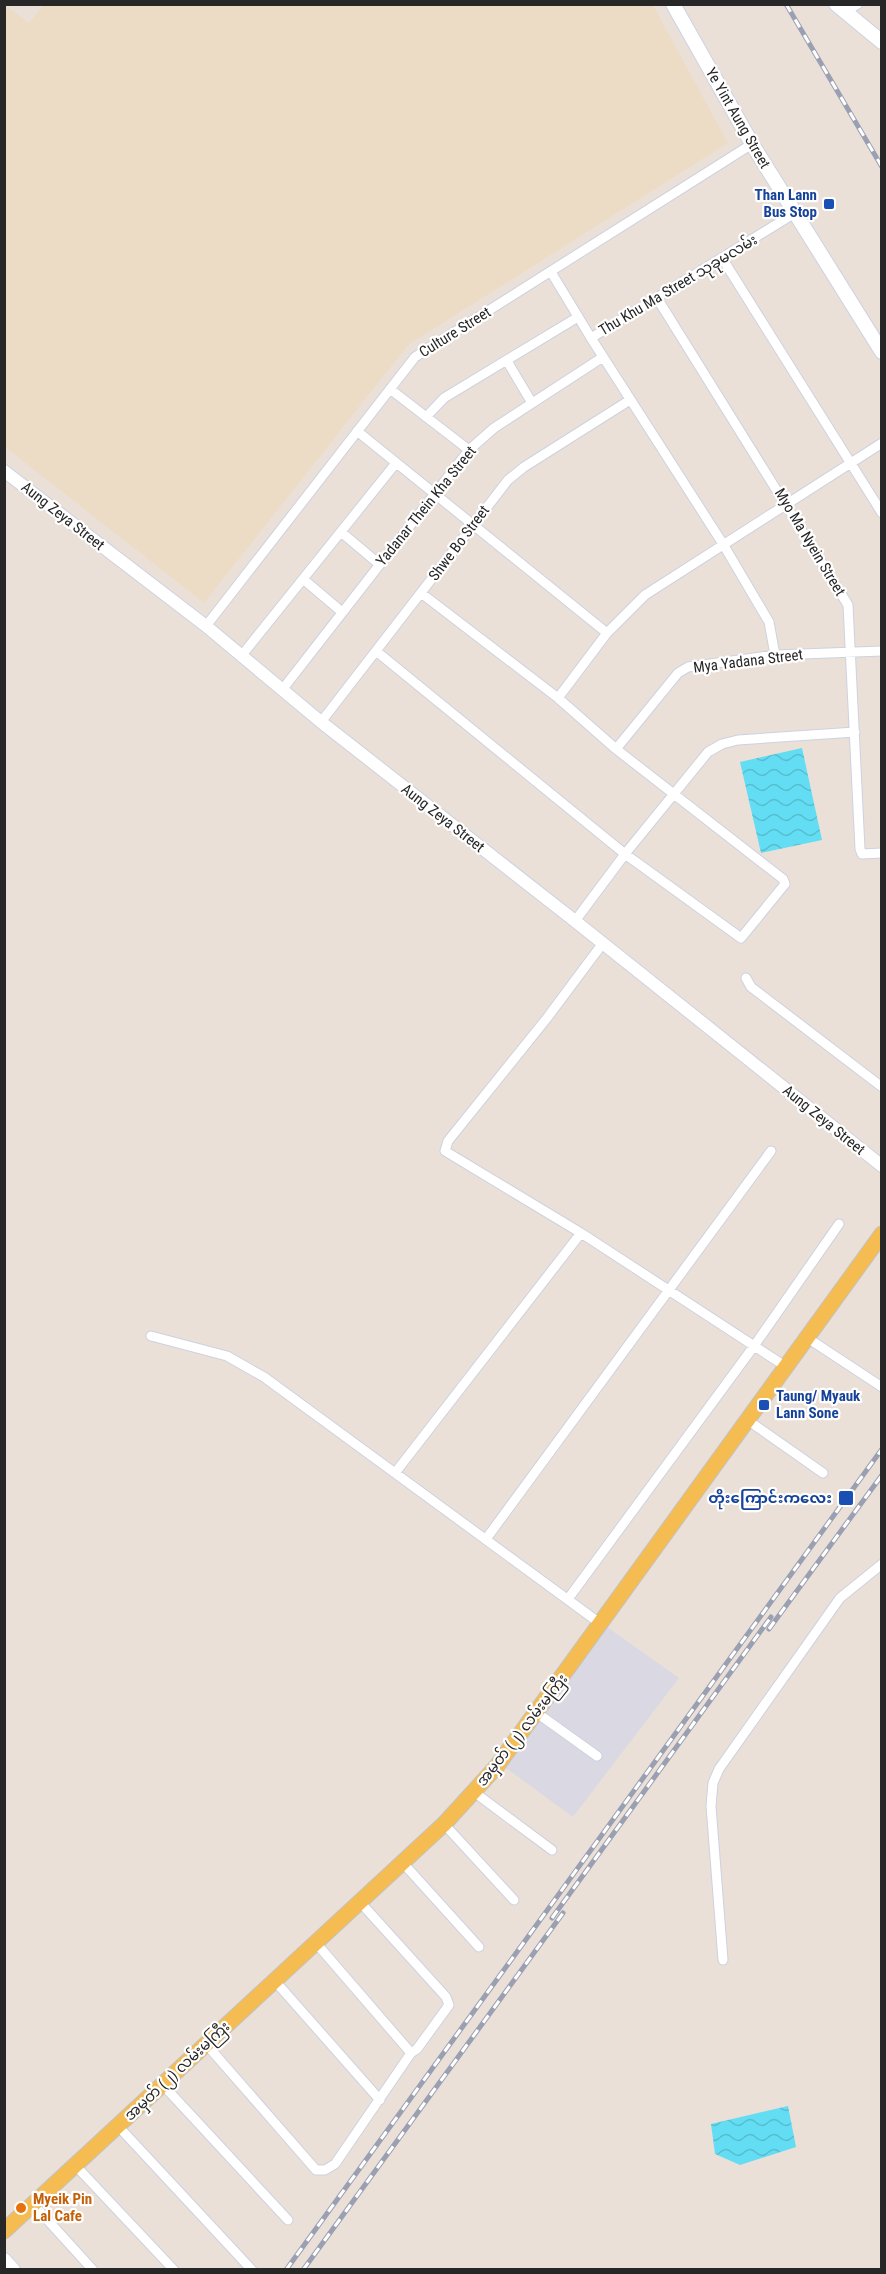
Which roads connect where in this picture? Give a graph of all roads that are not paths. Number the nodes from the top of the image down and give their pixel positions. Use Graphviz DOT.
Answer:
graph roads {
  1 [pos="673,4"];
  2 [pos="858,4"];
  3 [pos="841,8"];
  4 [pos="882,42"];
  5 [pos="752,144"];
  6 [pos="795,213"];
  7 [pos="722,258"];
  8 [pos="550,272"];
  9 [pos="657,298"];
  10 [pos="578,317"];
  11 [pos="591,338"];
  12 [pos="882,352"];
  13 [pos="603,357"];
  14 [pos="507,361"];
  15 [pos="390,389"];
  16 [pos="630,400"];
  17 [pos="532,403"];
  18 [pos="426,417"];
  19 [pos="357,431"];
  20 [pos="882,443"];
  21 [pos="469,450"];
  22 [pos="396,463"];
  23 [pos="851,463"];
  24 [pos="4,471"];
  25 [pos="434,494"];
  26 [pos="788,504"];
  27 [pos="882,513"];
  28 [pos="472,526"];
  29 [pos="340,532"];
  30 [pos="723,544"];
  31 [pos="379,564"];
  32 [pos="303,579"];
  33 [pos="421,593"];
  34 [pos="342,612"];
  35 [pos="206,626"];
  36 [pos="607,633"];
  37 [pos="376,651"];
  38 [pos="882,651"];
  39 [pos="850,652"];
  40 [pos="242,655"];
  41 [pos="775,655"];
  42 [pos="282,690"];
  43 [pos="558,698"];
  44 [pos="321,722"];
  45 [pos="855,732"];
  46 [pos="616,749"];
  47 [pos="673,794"];
  48 [pos="882,853"];
  49 [pos="625,854"];
  50 [pos="575,921"];
  51 [pos="603,943"];
  52 [pos="746,978"];
  53 [pos="882,1087"];
  54 [pos="771,1150"];
  55 [pos="882,1166"];
  56 [pos="839,1224"];
  57 [pos="581,1233"];
  58 [pos="882,1234"];
  59 [pos="670,1291"];
  60 [pos="151,1336"];
  61 [pos="806,1336"];
  62 [pos="754,1346"];
  63 [pos="784,1366"];
  64 [pos="882,1387"];
  65 [pos="746,1419"];
  66 [pos="395,1473"];
  67 [pos="823,1473"];
  68 [pos="486,1539"];
  69 [pos="882,1564"];
  70 [pos="568,1599"];
  71 [pos="601,1624"];
  72 [pos="537,1713"];
  73 [pos="597,1756"];
  74 [pos="474,1792"];
  75 [pos="444,1824"];
  76 [pos="552,1850"];
  77 [pos="403,1863"];
  78 [pos="514,1900"];
  79 [pos="360,1902"];
  80 [pos="316,1943"];
  81 [pos="479,1947"];
  82 [pos="723,1960"];
  83 [pos="275,1981"];
  84 [pos="206,2044"];
  85 [pos="411,2053"];
  86 [pos="163,2085"];
  87 [pos="380,2100"];
  88 [pos="118,2126"];
  89 [pos="75,2165"];
  90 [pos="33,2204"];
  91 [pos="288,2220"];
  92 [pos="4,2231"];
  93 [pos="4,2260"];
  94 [pos="13,2270"];
  95 [pos="93,2270"];
  96 [pos="174,2270"];
  97 [pos="252,2270"];
  1 -- 5 [label="main road, Ye Yint Aung Street"];
  2 -- 3 [label="street"];
  3 -- 4 [label="main road"];
  5 -- 6 [label="main road, Ye Yint Aung Street"];
  5 -- 8 [label="street, Culture Street"];
  6 -- 7 [label="street, Thu Khu Ma Street သုခုမလမ်း"];
  6 -- 12 [label="main road, Ye Yint Aung Street"];
  7 -- 9 [label="street, Thu Khu Ma Street သုခုမလမ်း"];
  7 -- 23 [label="street"];
  8 -- 10 [label="street"];
  8 -- 15 [label="street, Culture Street"];
  9 -- 11 [label="street, Thu Khu Ma Street သုခုမလမ်း"];
  9 -- 26 [label="street, Myo Ma Nyein Street"];
  10 -- 11 [label="street"];
  10 -- 14 [label="street"];
  11 -- 13 [label="street"];
  13 -- 16 [label="street"];
  13 -- 17 [label="street, Yadanar Thein Kha Street"];
  14 -- 17 [label="street"];
  14 -- 18 [label="street"];
  15 -- 18 [label="street"];
  15 -- 19 [label="street, Culture Street"];
  16 -- 28 [label="street, Shwe Bo Street"];
  16 -- 30 [label="street"];
  17 -- 21 [label="street, Yadanar Thein Kha Street"];
  18 -- 21 [label="street"];
  19 -- 22 [label="street"];
  19 -- 35 [label="street, Culture Street"];
  20 -- 23 [label="street"];
  21 -- 25 [label="street, Yadanar Thein Kha Street"];
  22 -- 25 [label="street"];
  22 -- 29 [label="street"];
  23 -- 26 [label="street"];
  23 -- 27 [label="street"];
  24 -- 35 [label="street, Aung Zeya Street"];
  25 -- 28 [label="street"];
  25 -- 31 [label="street, Yadanar Thein Kha Street"];
  26 -- 30 [label="street"];
  26 -- 39 [label="street, Myo Ma Nyein Street"];
  28 -- 33 [label="street, Shwe Bo Street"];
  28 -- 36 [label="street"];
  29 -- 31 [label="street"];
  29 -- 32 [label="street"];
  30 -- 36 [label="street"];
  30 -- 41 [label="street"];
  31 -- 34 [label="street, Yadanar Thein Kha Street"];
  32 -- 34 [label="street"];
  32 -- 40 [label="street"];
  33 -- 37 [label="street, Shwe Bo Street"];
  33 -- 43 [label="street"];
  34 -- 42 [label="street, Yadanar Thein Kha Street"];
  35 -- 40 [label="street, Aung Zeya Street"];
  36 -- 43 [label="street"];
  37 -- 44 [label="street, Shwe Bo Street"];
  37 -- 49 [label="street"];
  38 -- 39 [label="street, Mya Yadana Street"];
  39 -- 41 [label="street, Mya Yadana Street"];
  39 -- 45 [label="street, Myo Ma Nyein Street"];
  40 -- 42 [label="street, Aung Zeya Street"];
  41 -- 46 [label="street, Mya Yadana Street"];
  42 -- 44 [label="street, Aung Zeya Street"];
  43 -- 46 [label="street"];
  44 -- 50 [label="street, Aung Zeya Street"];
  45 -- 47 [label="street"];
  45 -- 48 [label="street, Myo Ma Nyein Street"];
  46 -- 47 [label="street"];
  47 -- 49 [label="street"];
  47 -- 49 [label="street"];
  49 -- 50 [label="street"];
  50 -- 51 [label="street, Aung Zeya Street"];
  51 -- 55 [label="street, Aung Zeya Street"];
  51 -- 57 [label="street"];
  52 -- 53 [label="street"];
  54 -- 59 [label="street"];
  56 -- 62 [label="street"];
  57 -- 59 [label="street"];
  57 -- 66 [label="street"];
  58 -- 61 [label="main road, အမှတ် (၂) လမ်းမကြီး"];
  59 -- 62 [label="street"];
  59 -- 68 [label="street"];
  60 -- 66 [label="street"];
  61 -- 63 [label="main road, အမှတ် (၂) လမ်းမကြီး"];
  61 -- 64 [label="street"];
  62 -- 63 [label="street"];
  62 -- 70 [label="street"];
  63 -- 65 [label="main road, အမှတ် (၂) လမ်းမကြီး"];
  65 -- 67 [label="street"];
  65 -- 71 [label="main road, အမှတ် (၂) လမ်းမကြီး"];
  66 -- 68 [label="street"];
  68 -- 70 [label="street"];
  69 -- 82 [label="street"];
  70 -- 71 [label="street"];
  71 -- 72 [label="main road, အမှတ် (၂) လမ်းမကြီး"];
  72 -- 73 [label="street"];
  72 -- 74 [label="main road, အမှတ် (၂) လမ်းမကြီး"];
  74 -- 75 [label="main road, အမှတ် (၂) လမ်းမကြီး"];
  74 -- 76 [label="street"];
  75 -- 77 [label="main road, အမှတ် (၂) လမ်းမကြီး"];
  75 -- 78 [label="street"];
  77 -- 79 [label="main road, အမှတ် (၂) လမ်းမကြီး"];
  77 -- 81 [label="street"];
  79 -- 80 [label="main road, အမှတ် (၂) လမ်းမကြီး"];
  79 -- 85 [label="street"];
  80 -- 83 [label="main road, အမှတ် (၂) လမ်းမကြီး"];
  80 -- 85 [label="street"];
  83 -- 84 [label="main road, အမှတ် (၂) လမ်းမကြီး"];
  83 -- 87 [label="street"];
  84 -- 86 [label="main road, အမှတ် (၂) လမ်းမကြီး"];
  84 -- 87 [label="street"];
  85 -- 87 [label="street"];
  86 -- 88 [label="main road, အမှတ် (၂) လမ်းမကြီး"];
  86 -- 91 [label="street"];
  88 -- 89 [label="main road, အမှတ် (၂) လမ်းမကြီး"];
  88 -- 97 [label="street"];
  89 -- 90 [label="main road, အမှတ် (၂) လမ်းမကြီး"];
  89 -- 96 [label="street"];
  90 -- 92 [label="main road, အမှတ် (၂) လမ်းမကြီး"];
  90 -- 95 [label="street"];
  93 -- 94 [label="main road"];
}
